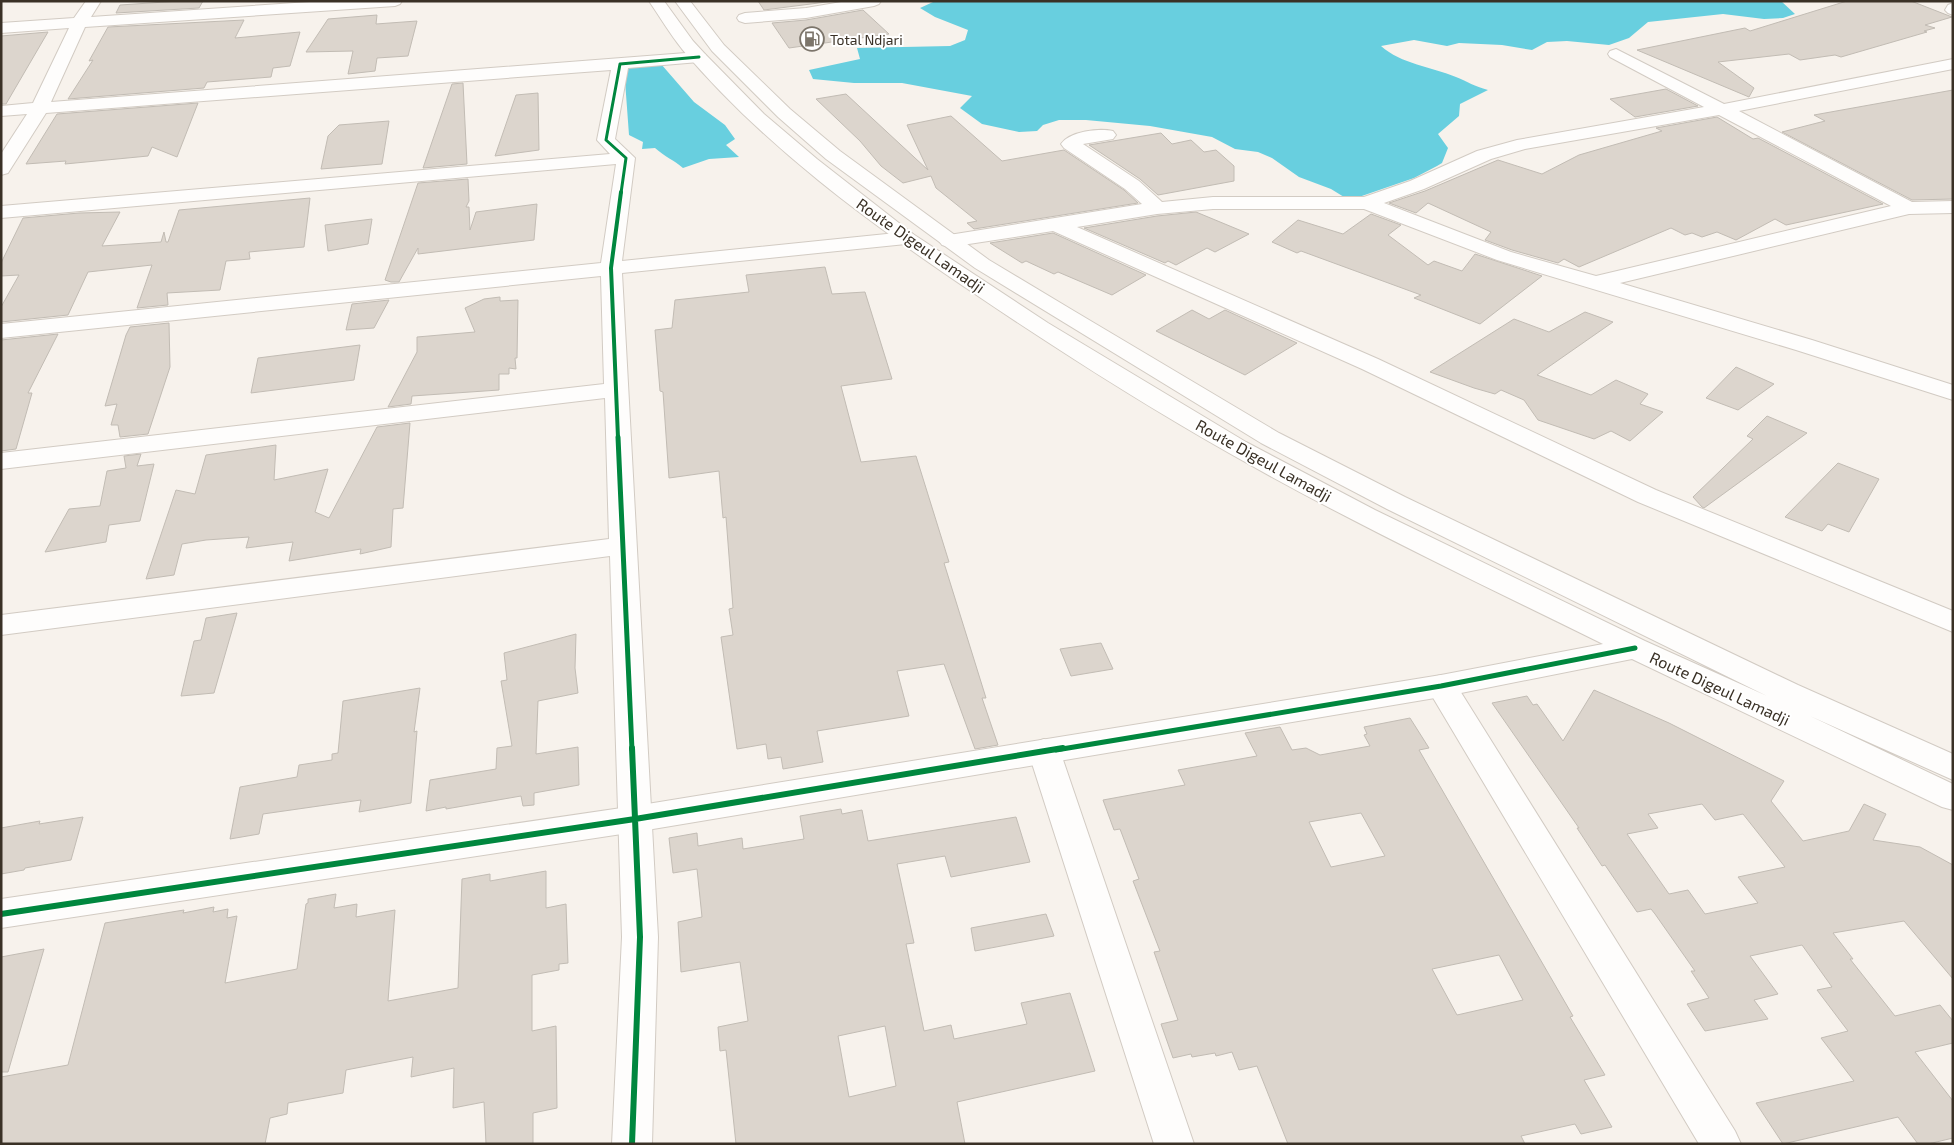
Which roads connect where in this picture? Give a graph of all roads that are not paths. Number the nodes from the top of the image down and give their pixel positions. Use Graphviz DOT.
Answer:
graph roads {
  1 [pos="94,1"];
  2 [pos="395,1"];
  3 [pos="656,1"];
  4 [pos="682,1"];
  5 [pos="874,1"];
  6 [pos="745,18"];
  7 [pos="79,23"];
  8 [pos="1,28"];
  9 [pos="1616,54"];
  10 [pos="699,57"];
  11 [pos="620,64"];
  12 [pos="1953,64"];
  13 [pos="40,108"];
  14 [pos="1724,109"];
  15 [pos="1,111"];
  16 [pos="1107,135"];
  17 [pos="626,158"];
  18 [pos="1,170"];
  19 [pos="1366,204"];
  20 [pos="1953,207"];
  21 [pos="1157,208"];
  22 [pos="1910,208"];
  23 [pos="1,212"];
  24 [pos="1055,224"];
  25 [pos="906,238"];
  26 [pos="950,241"];
  27 [pos="611,268"];
  28 [pos="1594,283"];
  29 [pos="1,331"];
  30 [pos="616,390"];
  31 [pos="1953,393"];
  32 [pos="1,461"];
  33 [pos="623,546"];
  34 [pos="1953,622"];
  35 [pos="1,626"];
  36 [pos="1635,648"];
  37 [pos="1441,686"];
  38 [pos="1044,751"];
  39 [pos="1953,768"];
  40 [pos="1953,798"];
  41 [pos="636,819"];
  42 [pos="1,914"];
  43 [pos="632,1144"];
  44 [pos="1174,1144"];
  45 [pos="1721,1144"];
  1 -- 7 [label="street"];
  2 -- 7 [label="street"];
  3 -- 10 [label="street, Route Digeul Lamadji"];
  4 -- 26 [label="street"];
  5 -- 6 [label="street"];
  7 -- 8 [label="street"];
  7 -- 13 [label="street"];
  9 -- 14 [label="street"];
  10 -- 11 [label="street"];
  10 -- 25 [label="street, Route Digeul Lamadji"];
  11 -- 13 [label="street"];
  11 -- 17 [label="street"];
  12 -- 14 [label="street"];
  13 -- 15 [label="street"];
  13 -- 18 [label="street"];
  14 -- 19 [label="street"];
  14 -- 22 [label="street"];
  16 -- 21 [label="street"];
  17 -- 23 [label="street"];
  17 -- 27 [label="street"];
  19 -- 21 [label="street"];
  19 -- 28 [label="street"];
  20 -- 22 [label="street"];
  21 -- 24 [label="street"];
  22 -- 28 [label="street"];
  24 -- 26 [label="street"];
  24 -- 34 [label="street"];
  25 -- 27 [label="street"];
  25 -- 36 [label="street, Route Digeul Lamadji"];
  26 -- 39 [label="street"];
  27 -- 29 [label="street"];
  27 -- 30 [label="street"];
  28 -- 31 [label="street"];
  30 -- 32 [label="street"];
  30 -- 33 [label="street"];
  33 -- 35 [label="street"];
  33 -- 41 [label="street"];
  36 -- 37 [label="street"];
  36 -- 40 [label="street, Route Digeul Lamadji"];
  37 -- 38 [label="street"];
  37 -- 45 [label="street"];
  38 -- 41 [label="street"];
  38 -- 44 [label="street"];
  41 -- 42 [label="street"];
  41 -- 43 [label="street"];
}
